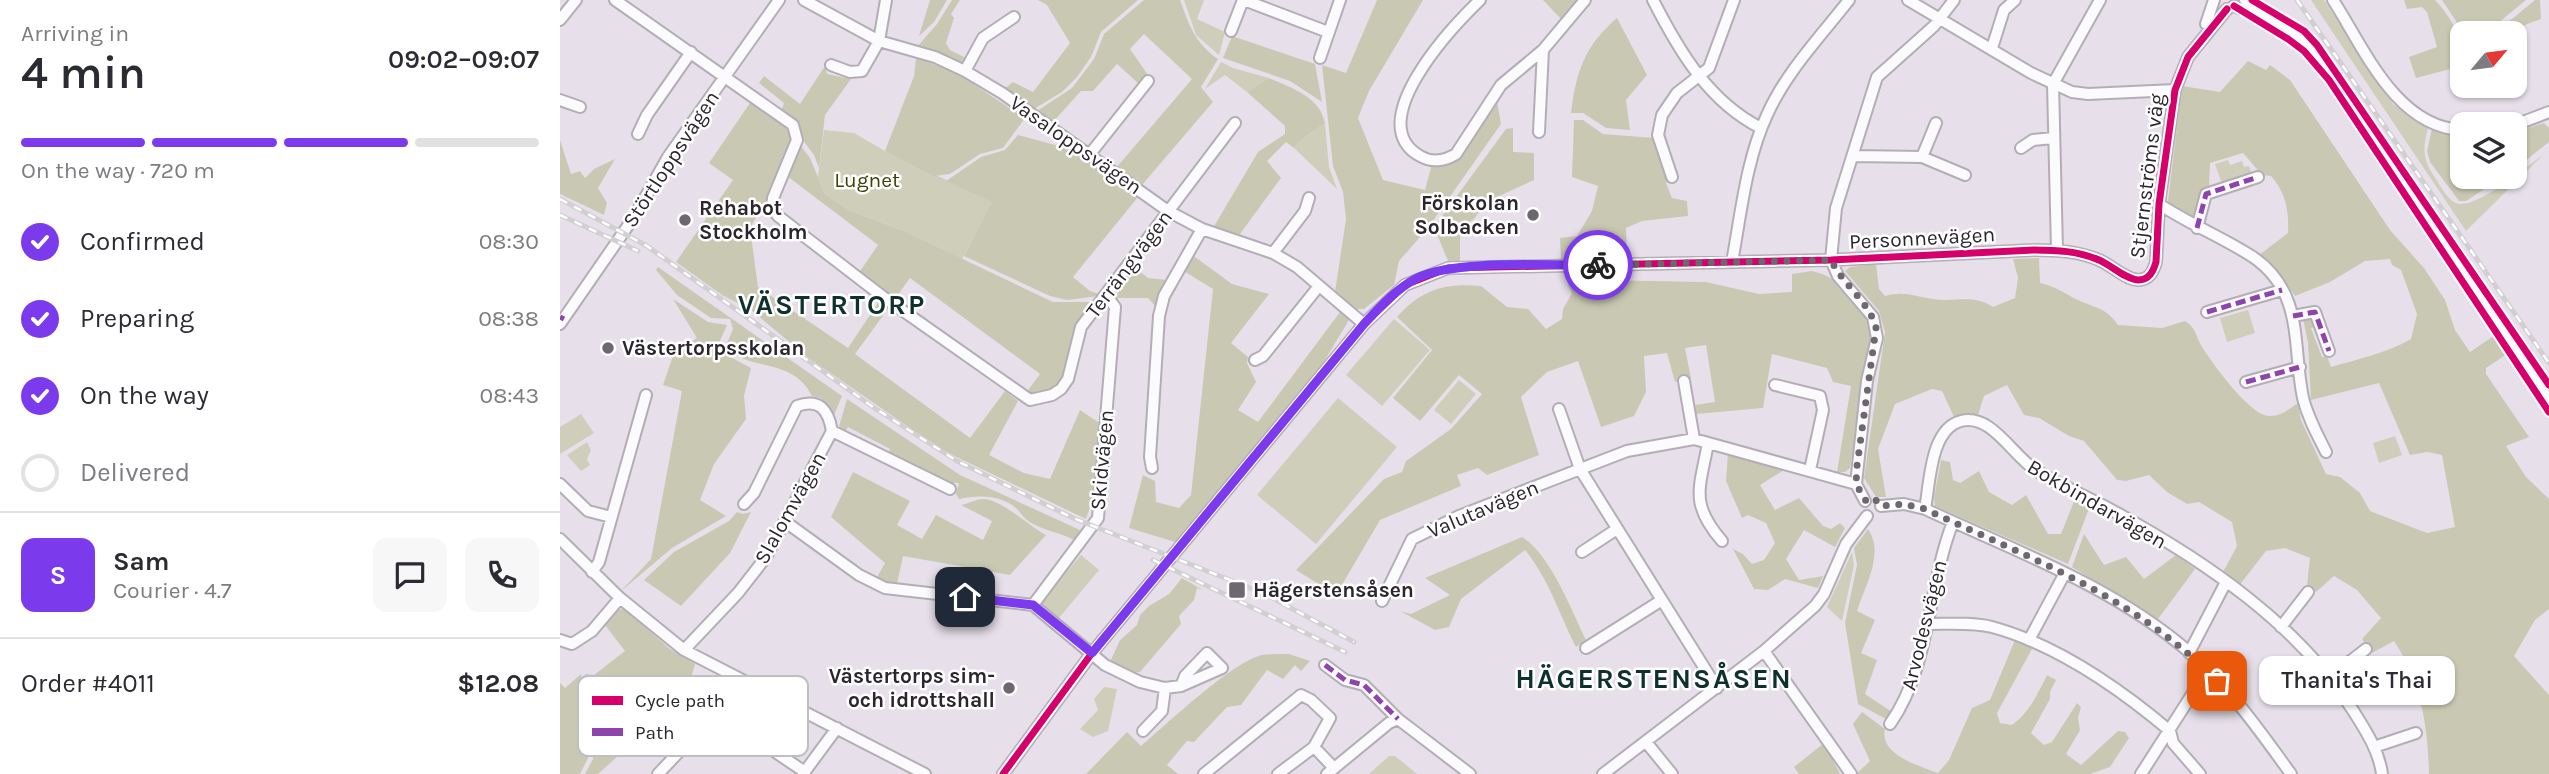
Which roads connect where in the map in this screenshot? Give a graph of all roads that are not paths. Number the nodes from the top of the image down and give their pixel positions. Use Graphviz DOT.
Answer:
graph roads {
  1 [pos="576,0"];
  2 [pos="615,0"];
  3 [pos="779,0"];
  4 [pos="804,0"];
  5 [pos="886,0"];
  6 [pos="1244,0"];
  7 [pos="1340,0"];
  8 [pos="1480,0"];
  9 [pos="1585,0"];
  10 [pos="1653,0"];
  11 [pos="1734,0"];
  12 [pos="1849,0"];
  13 [pos="1908,0"];
  14 [pos="1954,0"];
  15 [pos="2015,0"];
  16 [pos="2100,0"];
  17 [pos="2214,0"];
  18 [pos="2245,0"];
  19 [pos="2333,0"];
  20 [pos="2233,5"];
  21 [pos="1014,17"];
  22 [pos="1941,19"];
  23 [pos="560,20"];
  24 [pos="2274,22"];
  25 [pos="1231,31"];
  26 [pos="1328,32"];
  27 [pos="2199,40"];
  28 [pos="879,41"];
  29 [pos="1992,48"];
  30 [pos="1543,50"];
  31 [pos="691,52"];
  32 [pos="1320,58"];
  33 [pos="831,65"];
  34 [pos="965,71"];
  35 [pos="726,76"];
  36 [pos="1699,76"];
  37 [pos="1148,81"];
  38 [pos="2053,84"];
  39 [pos="2175,90"];
  40 [pos="560,100"];
  41 [pos="580,107"];
  42 [pos="2549,112"];
  43 [pos="2527,121"];
  44 [pos="1235,123"];
  45 [pos="1936,123"];
  46 [pos="2450,127"];
  47 [pos="1761,128"];
  48 [pos="1539,132"];
  49 [pos="638,134"];
  50 [pos="2053,138"];
  51 [pos="2021,148"];
  52 [pos="1090,154"];
  53 [pos="1854,156"];
  54 [pos="1922,157"];
  55 [pos="1965,175"];
  56 [pos="1672,177"];
  57 [pos="2258,177"];
  58 [pos="1309,198"];
  59 [pos="2159,204"];
  60 [pos="1168,211"];
  61 [pos="2197,228"];
  62 [pos="1202,229"];
  63 [pos="2057,250"];
  64 [pos="1273,253"];
  65 [pos="1831,260"];
  66 [pos="1732,262"];
  67 [pos="2148,277"];
  68 [pos="1320,286"];
  69 [pos="2282,290"];
  70 [pos="1107,296"];
  71 [pos="2207,312"];
  72 [pos="2293,316"];
  73 [pos="561,320"];
  74 [pos="1364,324"];
  75 [pos="2329,351"];
  76 [pos="1255,360"];
  77 [pos="2300,367"];
  78 [pos="1684,381"];
  79 [pos="2246,383"];
  80 [pos="1775,385"];
  81 [pos="646,396"];
  82 [pos="2549,401"];
  83 [pos="1559,409"];
  84 [pos="832,431"];
  85 [pos="1694,439"];
  86 [pos="1708,443"];
  87 [pos="2326,452"];
  88 [pos="1152,468"];
  89 [pos="1580,469"];
  90 [pos="1811,470"];
  91 [pos="560,484"];
  92 [pos="1856,484"];
  93 [pos="950,489"];
  94 [pos="1866,501"];
  95 [pos="744,504"];
  96 [pos="1881,506"];
  97 [pos="1925,509"];
  98 [pos="1867,516"];
  99 [pos="611,517"];
  100 [pos="1953,522"];
  101 [pos="787,523"];
  102 [pos="1617,529"];
  103 [pos="560,539"];
  104 [pos="1723,541"];
  105 [pos="1582,552"];
  106 [pos="592,572"];
  107 [pos="2065,573"];
  108 [pos="2226,582"];
  109 [pos="2308,592"];
  110 [pos="620,598"];
  111 [pos="1662,600"];
  112 [pos="1382,601"];
  113 [pos="1033,605"];
  114 [pos="1927,624"];
  115 [pos="2281,627"];
  116 [pos="560,640"];
  117 [pos="2029,640"];
  118 [pos="1586,648"];
  119 [pos="2366,649"];
  120 [pos="684,650"];
  121 [pos="1764,651"];
  122 [pos="1092,653"];
  123 [pos="2189,653"];
  124 [pos="1325,665"];
  125 [pos="2207,671"];
  126 [pos="735,676"];
  127 [pos="2330,677"];
  128 [pos="1181,686"];
  129 [pos="1165,688"];
  130 [pos="1717,688"];
  131 [pos="808,713"];
  132 [pos="1398,719"];
  133 [pos="1890,724"];
  134 [pos="837,728"];
  135 [pos="1143,731"];
  136 [pos="2170,731"];
  137 [pos="2416,733"];
  138 [pos="1646,742"];
  139 [pos="1314,747"];
  140 [pos="2374,747"];
  141 [pos="675,756"];
  142 [pos="778,756"];
  143 [pos="1330,771"];
  144 [pos="804,773"];
  145 [pos="658,774"];
  146 [pos="925,774"];
  147 [pos="1003,774"];
  148 [pos="1204,774"];
  149 [pos="1278,774"];
  150 [pos="1470,774"];
  151 [pos="1603,774"];
  152 [pos="1672,774"];
  153 [pos="1851,774"];
  154 [pos="2141,774"];
  155 [pos="2200,774"];
  156 [pos="2291,774"];
  157 [pos="2382,774"];
  1 -- 23 [label="street"];
  2 -- 31 [label="street, Terrängvägen"];
  3 -- 35 [label="street, Störtloppsvägen"];
  4 -- 28 [label="street, Vasaloppsvägen"];
  5 -- 28 [label="street"];
  6 -- 25 [label="street"];
  6 -- 26 [label="street"];
  7 -- 26 [label="street"];
  8 -- 30 [label="street"];
  9 -- 30 [label="street"];
  10 -- 36 [label="street"];
  11 -- 36 [label="street"];
  12 -- 47 [label="street"];
  13 -- 22 [label="street"];
  14 -- 22 [label="street"];
  15 -- 29 [label="street"];
  16 -- 38 [label="street"];
  17 -- 20 [label="street"];
  17 -- 27 [label="street, Stjernströms väg"];
  18 -- 24 [label="street"];
  19 -- 46 [label="street"];
  20 -- 24 [label="street"];
  20 -- 27 [label="street, Stjernströms väg"];
  21 -- 34 [label="street"];
  22 -- 29 [label="street"];
  22 -- 53 [label="street"];
  24 -- 82 [label="street"];
  26 -- 32 [label="street"];
  27 -- 39 [label="street, Stjernströms väg"];
  28 -- 33 [label="street"];
  28 -- 34 [label="street, Vasaloppsvägen"];
  29 -- 38 [label="street"];
  30 -- 48 [label="street"];
  31 -- 35 [label="street, Terrängvägen"];
  31 -- 49 [label="street"];
  34 -- 52 [label="street, Vasaloppsvägen"];
  35 -- 70 [label="street, Terrängvägen"];
  35 -- 73 [label="street, Störtloppsvägen"];
  36 -- 47 [label="street"];
  36 -- 56 [label="street"];
  37 -- 52 [label="street"];
  38 -- 39 [label="street"];
  38 -- 50 [label="street"];
  39 -- 59 [label="street, Stjernströms väg"];
  40 -- 41 [label="street"];
  42 -- 43 [label="street"];
  44 -- 60 [label="street, Terrängvägen"];
  45 -- 54 [label="street"];
  47 -- 66 [label="street"];
  50 -- 51 [label="street"];
  50 -- 63 [label="street"];
  52 -- 60 [label="street, Vasaloppsvägen"];
  53 -- 54 [label="street"];
  53 -- 65 [label="street"];
  54 -- 55 [label="street"];
  57 -- 61 [label="street"];
  58 -- 64 [label="street"];
  59 -- 61 [label="street"];
  59 -- 67 [label="street, Stjernströms väg"];
  60 -- 62 [label="street, Vasaloppsvägen"];
  60 -- 70 [label="street, Terrängvägen"];
  61 -- 69 [label="street"];
  62 -- 64 [label="street, Vasaloppsvägen"];
  62 -- 88 [label="street"];
  63 -- 65 [label="street, Personnevägen"];
  63 -- 67 [label="street, Personnevägen"];
  64 -- 68 [label="street, Vasaloppsvägen"];
  65 -- 66 [label="street, Personnevägen"];
  65 -- 92 [label="street"];
  66 -- 74 [label="street, Personnevägen"];
  68 -- 74 [label="street, Vasaloppsvägen"];
  68 -- 76 [label="street"];
  69 -- 71 [label="street"];
  69 -- 72 [label="street"];
  70 -- 113 [label="street, Skidvägen"];
  72 -- 75 [label="street"];
  72 -- 77 [label="street"];
  74 -- 122 [label="street, Personnevägen"];
  77 -- 79 [label="street"];
  77 -- 87 [label="street"];
  78 -- 85 [label="street"];
  80 -- 90 [label="street"];
  81 -- 99 [label="street"];
  83 -- 89 [label="street"];
  84 -- 93 [label="street, Slalomvägen"];
  84 -- 95 [label="street"];
  84 -- 101 [label="street, Slalomvägen"];
  85 -- 86 [label="street, Valutavägen"];
  85 -- 89 [label="street, Valutavägen"];
  86 -- 90 [label="street, Valutavägen"];
  86 -- 104 [label="street"];
  89 -- 102 [label="street"];
  89 -- 112 [label="street, Valutavägen"];
  90 -- 92 [label="street, Valutavägen"];
  91 -- 99 [label="street"];
  92 -- 94 [label="street"];
  94 -- 96 [label="street"];
  94 -- 98 [label="street"];
  96 -- 97 [label="street"];
  96 -- 98 [label="street"];
  97 -- 100 [label="street"];
  97 -- 108 [label="street, Bokbindarvägen"];
  98 -- 121 [label="street"];
  99 -- 106 [label="street"];
  100 -- 107 [label="street"];
  100 -- 114 [label="street, Arvodesvägen"];
  101 -- 113 [label="street"];
  101 -- 120 [label="street, Slalomvägen"];
  102 -- 105 [label="street"];
  102 -- 111 [label="street"];
  103 -- 106 [label="street"];
  106 -- 110 [label="street"];
  107 -- 117 [label="street"];
  107 -- 123 [label="street"];
  108 -- 115 [label="street, Bokbindarvägen"];
  108 -- 123 [label="street"];
  109 -- 115 [label="street"];
  110 -- 116 [label="street"];
  110 -- 120 [label="street"];
  111 -- 118 [label="street"];
  111 -- 130 [label="street"];
  113 -- 122 [label="street"];
  114 -- 117 [label="street"];
  114 -- 133 [label="street, Arvodesvägen"];
  115 -- 127 [label="street, Bokbindarvägen"];
  117 -- 136 [label="street"];
  119 -- 127 [label="street"];
  120 -- 126 [label="street"];
  121 -- 130 [label="street"];
  121 -- 153 [label="street"];
  122 -- 129 [label="street"];
  122 -- 147 [label="street, Personnevägen"];
  123 -- 125 [label="street"];
  124 -- 132 [label="street"];
  125 -- 136 [label="street"];
  125 -- 156 [label="street"];
  127 -- 140 [label="street, Bokbindarvägen"];
  128 -- 129 [label="street"];
  129 -- 135 [label="street"];
  130 -- 138 [label="street"];
  131 -- 134 [label="street"];
  132 -- 143 [label="street"];
  132 -- 150 [label="street"];
  134 -- 144 [label="street"];
  134 -- 146 [label="street"];
  136 -- 154 [label="street"];
  136 -- 155 [label="street"];
  137 -- 140 [label="street"];
  138 -- 151 [label="street"];
  138 -- 152 [label="street"];
  139 -- 143 [label="street"];
  139 -- 148 [label="street"];
  139 -- 149 [label="street"];
  140 -- 157 [label="street, Bokbindarvägen"];
  141 -- 145 [label="street"];
  142 -- 144 [label="street"];
}
